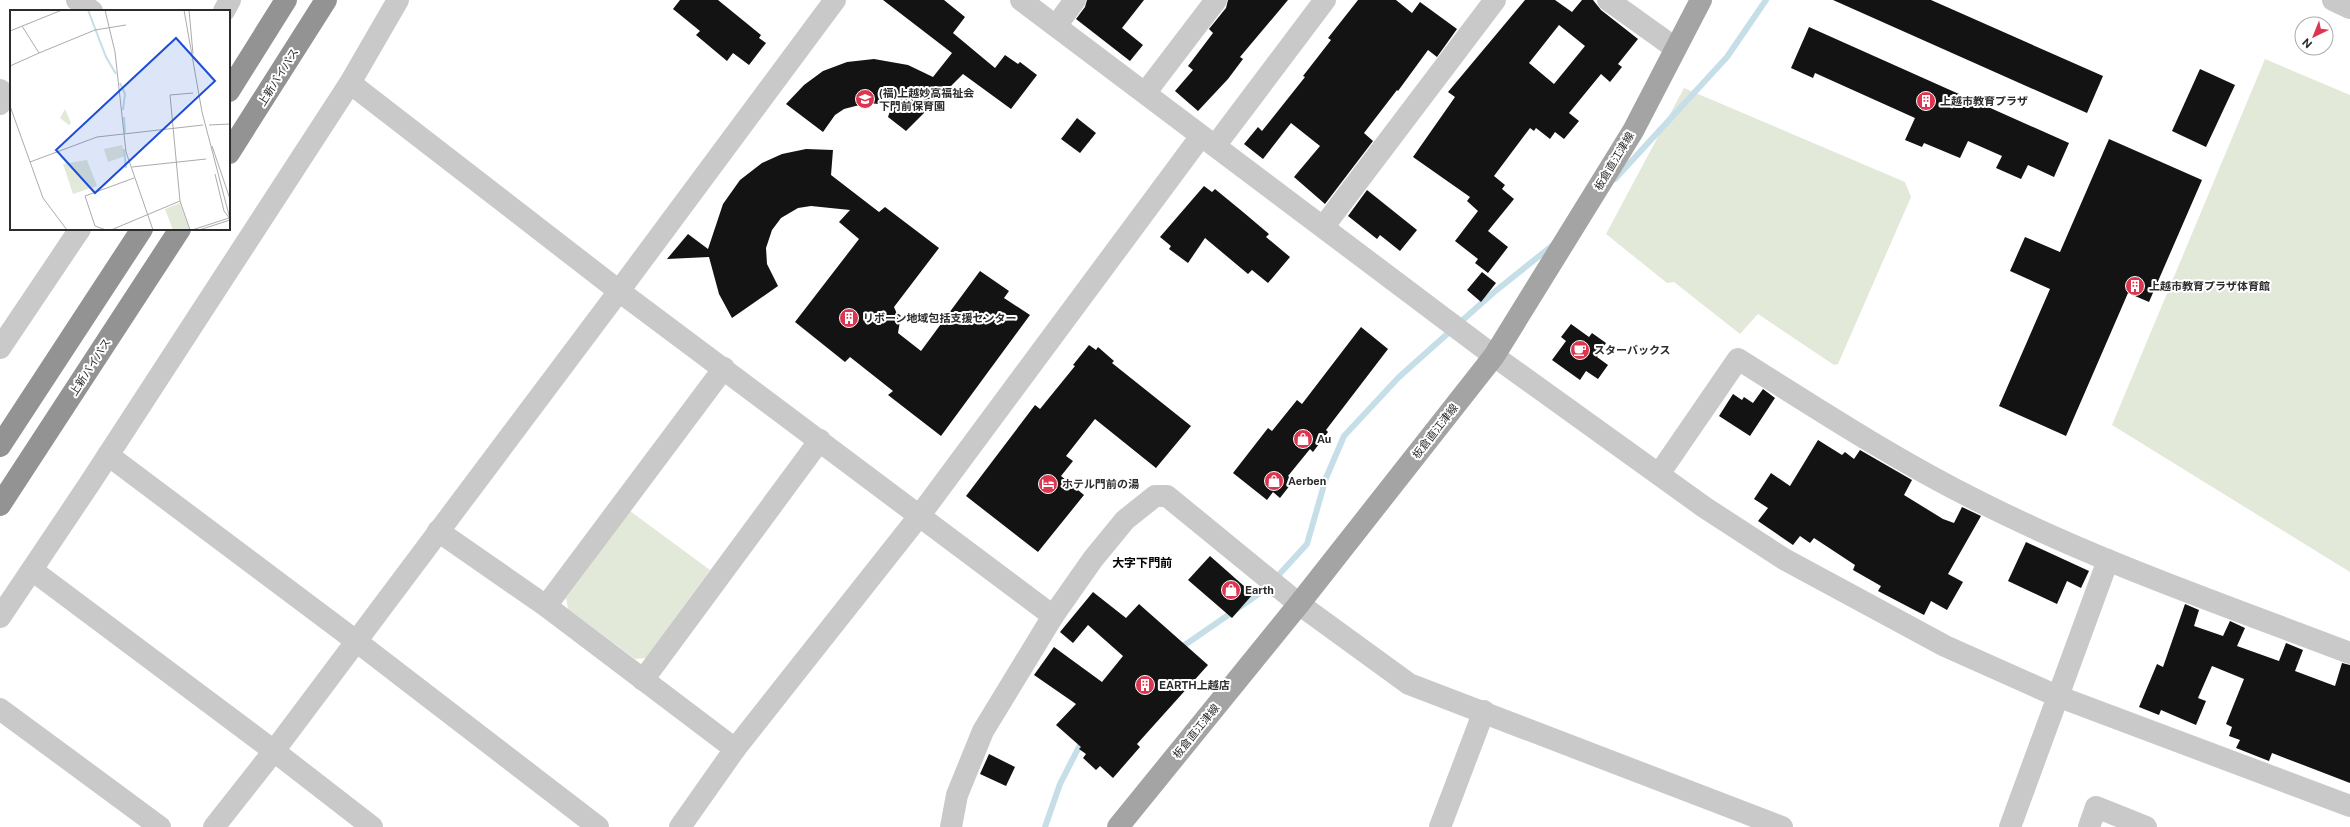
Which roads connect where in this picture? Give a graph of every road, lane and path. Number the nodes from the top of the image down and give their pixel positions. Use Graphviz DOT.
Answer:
graph roads {
  1 [pos="230,0"];
  2 [pos="286,0"];
  3 [pos="326,0"];
  4 [pos="398,0"];
  5 [pos="835,0"];
  6 [pos="1021,0"];
  7 [pos="1075,0"];
  8 [pos="1216,0"];
  9 [pos="1325,0"];
  10 [pos="1495,0"];
  11 [pos="1608,0"];
  12 [pos="1701,0"];
  13 [pos="2333,0"];
  14 [pos="2350,8"];
  15 [pos="225,10"];
  16 [pos="1056,26"];
  17 [pos="1675,48"];
  18 [pos="350,84"];
  19 [pos="230,89"];
  20 [pos="1146,92"];
  21 [pos="1208,141"];
  22 [pos="230,151"];
  23 [pos="1324,226"];
  24 [pos="79,230"];
  25 [pos="141,230"];
  26 [pos="179,230"];
  27 [pos="619,291"];
  28 [pos="0,348"];
  29 [pos="1494,356"];
  30 [pos="724,368"];
  31 [pos="820,440"];
  32 [pos="0,446"];
  33 [pos="108,455"];
  34 [pos="1659,474"];
  35 [pos="0,505"];
  36 [pos="920,515"];
  37 [pos="438,531"];
  38 [pos="2108,560"];
  39 [pos="32,570"];
  40 [pos="1299,604"];
  41 [pos="546,606"];
  42 [pos="1053,616"];
  43 [pos="0,617"];
  44 [pos="356,641"];
  45 [pos="2350,653"];
  46 [pos="643,680"];
  47 [pos="2057,696"];
  48 [pos="0,709"];
  49 [pos="1484,711"];
  50 [pos="735,749"];
  51 [pos="274,751"];
  52 [pos="2350,806"];
  53 [pos="1748,821"];
  54 [pos="160,827"];
  55 [pos="214,827"];
  56 [pos="372,827"];
  57 [pos="598,827"];
  58 [pos="680,827"];
  59 [pos="950,827"];
  60 [pos="1118,827"];
  61 [pos="1440,827"];
  62 [pos="1782,827"];
  63 [pos="2010,827"];
  64 [pos="2089,827"];
  65 [pos="2146,827"];
  1 -- 15 [label="street"];
  2 -- 19 [label="highway"];
  3 -- 22 [label="highway, 上新バイパス"];
  4 -- 18 [label="street"];
  5 -- 27 [label="street"];
  6 -- 16 [label="street"];
  7 -- 16 [label="street"];
  8 -- 20 [label="street"];
  9 -- 21 [label="street"];
  10 -- 23 [label="street"];
  11 -- 17 [label="street"];
  12 -- 17 [label="main road, 板倉直江津線"];
  13 -- 14 [label="street"];
  16 -- 20 [label="street"];
  17 -- 29 [label="main road, 板倉直江津線"];
  18 -- 27 [label="street"];
  18 -- 33 [label="street"];
  20 -- 21 [label="street"];
  21 -- 23 [label="street"];
  21 -- 36 [label="street"];
  23 -- 29 [label="street"];
  24 -- 28 [label="street"];
  25 -- 32 [label="highway"];
  26 -- 35 [label="highway, 上新バイパス"];
  27 -- 30 [label="street"];
  27 -- 37 [label="street"];
  29 -- 34 [label="street"];
  29 -- 40 [label="main road, 板倉直江津線"];
  30 -- 31 [label="street"];
  30 -- 41 [label="street"];
  31 -- 36 [label="street"];
  31 -- 46 [label="street"];
  33 -- 39 [label="street"];
  33 -- 44 [label="street"];
  34 -- 38 [label="street"];
  34 -- 47 [label="street"];
  36 -- 42 [label="street"];
  36 -- 50 [label="street"];
  37 -- 41 [label="street"];
  37 -- 44 [label="street"];
  38 -- 45 [label="street"];
  38 -- 47 [label="street"];
  39 -- 43 [label="street"];
  39 -- 51 [label="street"];
  40 -- 42 [label="street"];
  40 -- 49 [label="street"];
  40 -- 60 [label="main road, 板倉直江津線"];
  41 -- 46 [label="street"];
  42 -- 59 [label="street"];
  44 -- 51 [label="street"];
  44 -- 57 [label="street"];
  46 -- 50 [label="street"];
  47 -- 52 [label="street"];
  47 -- 63 [label="street"];
  48 -- 54 [label="street"];
  49 -- 53 [label="street"];
  49 -- 61 [label="street"];
  50 -- 58 [label="street"];
  51 -- 55 [label="street"];
  51 -- 56 [label="street"];
  53 -- 62 [label="street"];
  64 -- 65 [label="street"];
}
